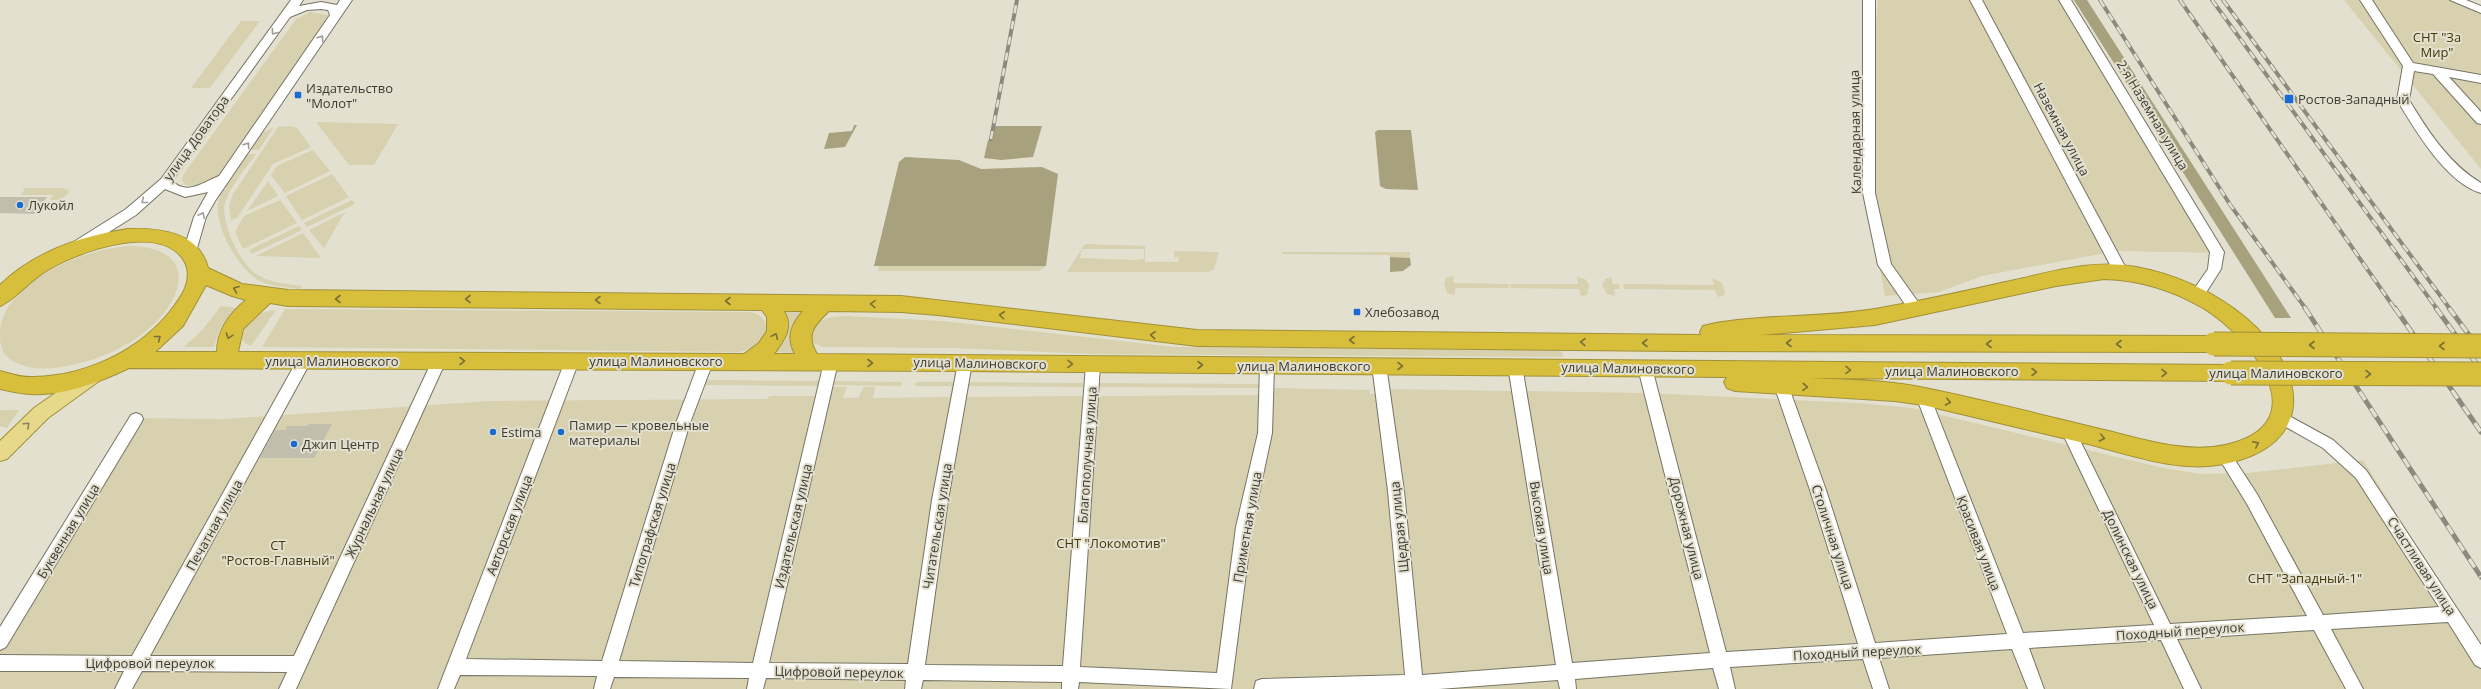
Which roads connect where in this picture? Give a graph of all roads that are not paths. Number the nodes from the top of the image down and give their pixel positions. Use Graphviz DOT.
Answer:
graph roads {
  1 [pos="297,0"];
  2 [pos="346,0"];
  3 [pos="1868,0"];
  4 [pos="1976,0"];
  5 [pos="2065,0"];
  6 [pos="2366,0"];
  7 [pos="2456,0"];
  8 [pos="2481,10"];
  9 [pos="286,15"];
  10 [pos="336,15"];
  11 [pos="2409,66"];
  12 [pos="2436,70"];
  13 [pos="2481,79"];
  14 [pos="2481,120"];
  15 [pos="225,177"];
  16 [pos="165,182"];
  17 [pos="2481,189"];
  18 [pos="70,250"];
  19 [pos="190,252"];
  20 [pos="50,259"];
  21 [pos="2121,272"];
  22 [pos="199,273"];
  23 [pos="0,275"];
  24 [pos="2197,295"];
  25 [pos="263,296"];
  26 [pos="0,298"];
  27 [pos="767,301"];
  28 [pos="826,302"];
  29 [pos="1916,309"];
  30 [pos="1677,343"];
  31 [pos="2481,346"];
  32 [pos="126,360"];
  33 [pos="227,360"];
  34 [pos="304,361"];
  35 [pos="439,361"];
  36 [pos="572,361"];
  37 [pos="706,362"];
  38 [pos="749,362"];
  39 [pos="821,362"];
  40 [pos="965,363"];
  41 [pos="1093,365"];
  42 [pos="1267,366"];
  43 [pos="1379,366"];
  44 [pos="1515,366"];
  45 [pos="1645,368"];
  46 [pos="1684,368"];
  47 [pos="94,374"];
  48 [pos="2481,374"];
  49 [pos="0,380"];
  50 [pos="1781,385"];
  51 [pos="1923,396"];
  52 [pos="2282,418"];
  53 [pos="136,419"];
  54 [pos="2068,430"];
  55 [pos="0,453"];
  56 [pos="2224,455"];
  57 [pos="2452,614"];
  58 [pos="2319,623"];
  59 [pos="2166,631"];
  60 [pos="0,642"];
  61 [pos="2018,642"];
  62 [pos="1869,651"];
  63 [pos="1720,660"];
  64 [pos="2481,660"];
  65 [pos="0,663"];
  66 [pos="137,663"];
  67 [pos="299,664"];
  68 [pos="455,667"];
  69 [pos="608,668"];
  70 [pos="759,670"];
  71 [pos="1565,672"];
  72 [pos="914,681"];
  73 [pos="1071,682"];
  74 [pos="1223,685"];
  75 [pos="1414,686"];
  76 [pos="1262,688"];
  77 [pos="123,689"];
  78 [pos="287,689"];
  79 [pos="446,689"];
  80 [pos="602,689"];
  81 [pos="755,689"];
  82 [pos="1568,689"];
  83 [pos="1727,689"];
  84 [pos="1881,689"];
  85 [pos="2036,689"];
  86 [pos="2193,689"];
  87 [pos="2355,689"];
  1 -- 9 [label="street, улица Доватора"];
  2 -- 10 [label="street"];
  3 -- 29 [label="street, Календарная улица"];
  4 -- 21 [label="street, Наземная улица"];
  5 -- 24 [label="street, 2-я Наземная улица"];
  6 -- 11 [label="street"];
  7 -- 8 [label="street"];
  9 -- 10 [label="street"];
  9 -- 16 [label="street, улица Доватора, one-way"];
  15 -- 10 [label="street, one-way"];
  11 -- 12 [label="street"];
  11 -- 17 [label="street"];
  12 -- 13 [label="street"];
  12 -- 14 [label="street"];
  15 -- 16 [label="street"];
  19 -- 15 [label="street, one-way"];
  16 -- 18 [label="street, улица Доватора, one-way"];
  18 -- 19 [label="highway"];
  18 -- 20 [label="highway"];
  19 -- 22 [label="highway"];
  20 -- 23 [label="highway"];
  20 -- 26 [label="highway"];
  21 -- 24 [label="highway"];
  21 -- 29 [label="highway"];
  25 -- 22 [label="highway, улица Малиновского, one-way"];
  32 -- 22 [label="highway, one-way"];
  24 -- 52 [label="highway"];
  27 -- 25 [label="highway, улица Малиновского, one-way"];
  25 -- 33 [label="highway, one-way"];
  27 -- 28 [label="highway, улица Малиновского"];
  38 -- 27 [label="highway, one-way"];
  30 -- 28 [label="highway, улица Малиновского, one-way"];
  28 -- 39 [label="highway"];
  29 -- 30 [label="highway"];
  31 -- 30 [label="highway, улица Малиновского, one-way, bridge"];
  32 -- 33 [label="highway, улица Малиновского"];
  32 -- 47 [label="highway"];
  33 -- 34 [label="highway, улица Малиновского"];
  34 -- 35 [label="highway, улица Малиновского"];
  34 -- 66 [label="street, Печатная улица"];
  35 -- 36 [label="highway, улица Малиновского, one-way"];
  35 -- 67 [label="street, Журнальная улица"];
  36 -- 37 [label="highway, улица Малиновского"];
  36 -- 68 [label="street, Авторская улица"];
  37 -- 38 [label="highway, улица Малиновского"];
  37 -- 69 [label="street, Типографская улица"];
  38 -- 39 [label="highway, улица Малиновского"];
  39 -- 40 [label="highway, улица Малиновского, one-way"];
  39 -- 70 [label="street, Издательская улица"];
  40 -- 41 [label="highway, улица Малиновского, one-way"];
  40 -- 72 [label="street, Читательская улица"];
  41 -- 42 [label="highway, улица Малиновского, one-way"];
  41 -- 73 [label="street, Благополучная улица"];
  42 -- 43 [label="highway, улица Малиновского"];
  42 -- 74 [label="street, Приметная улица"];
  43 -- 44 [label="highway, улица Малиновского, one-way"];
  43 -- 75 [label="street, Щедрая улица"];
  44 -- 45 [label="highway, улица Малиновского"];
  44 -- 71 [label="street, Высокая улица"];
  45 -- 46 [label="highway, улица Малиновского"];
  45 -- 63 [label="street, Дорожная улица"];
  46 -- 48 [label="highway, улица Малиновского, one-way, bridge"];
  46 -- 50 [label="highway"];
  47 -- 49 [label="highway"];
  55 -- 47 [label="main road, one-way"];
  50 -- 51 [label="highway, one-way"];
  50 -- 62 [label="street, Столичная улица"];
  51 -- 54 [label="highway, one-way"];
  51 -- 61 [label="street, Красивая улица"];
  56 -- 52 [label="highway, one-way"];
  52 -- 57 [label="street, Счастливая улица"];
  53 -- 60 [label="street, Буквенная улица"];
  54 -- 56 [label="highway, one-way"];
  54 -- 59 [label="street, Долинская улица"];
  56 -- 58 [label="street"];
  57 -- 58 [label="street, Походный переулок"];
  57 -- 64 [label="street, Счастливая улица"];
  58 -- 59 [label="street, Походный переулок"];
  58 -- 87 [label="street"];
  59 -- 61 [label="street, Походный переулок"];
  59 -- 86 [label="street, Долинская улица"];
  61 -- 62 [label="street, Походный переулок"];
  61 -- 85 [label="street, Красивая улица"];
  62 -- 63 [label="street, Походный переулок"];
  62 -- 84 [label="street, Столичная улица"];
  63 -- 71 [label="street, Походный переулок"];
  63 -- 83 [label="street, Дорожная улица"];
  65 -- 66 [label="street, Цифровой переулок"];
  66 -- 67 [label="street, Цифровой переулок"];
  66 -- 77 [label="street, Печатная улица"];
  67 -- 78 [label="street, Журнальная улица"];
  68 -- 69 [label="street, Цифровой переулок"];
  68 -- 79 [label="street, Авторская улица"];
  69 -- 70 [label="street, Цифровой переулок"];
  69 -- 80 [label="street, Типографская улица"];
  70 -- 72 [label="street, Цифровой переулок"];
  70 -- 81 [label="street, Издательская улица"];
  71 -- 75 [label="street, Походный переулок"];
  71 -- 82 [label="street, Высокая улица"];
  72 -- 73 [label="street, Цифровой переулок"];
  73 -- 74 [label="street, Цифровой переулок"];
  75 -- 76 [label="street, Походный переулок"];
}
